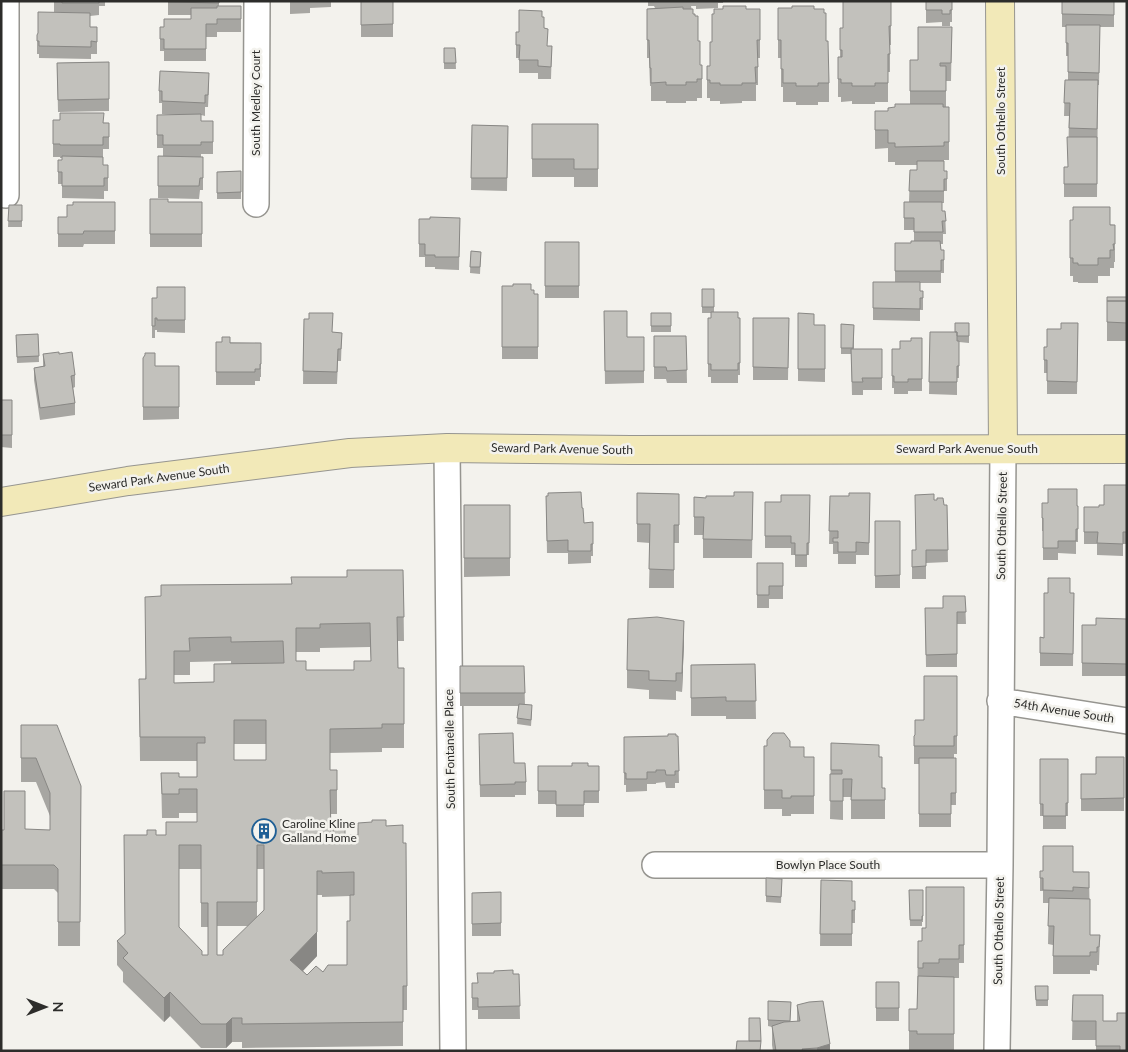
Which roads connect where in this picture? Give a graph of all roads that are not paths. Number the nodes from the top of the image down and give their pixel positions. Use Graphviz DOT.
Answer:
graph roads {
  1 [pos="6,1"];
  2 [pos="256,1"];
  3 [pos="1000,1"];
  4 [pos="6,195"];
  5 [pos="256,204"];
  6 [pos="447,448"];
  7 [pos="1003,449"];
  8 [pos="1127,449"];
  9 [pos="1,502"];
  10 [pos="1000,701"];
  11 [pos="1127,721"];
  12 [pos="656,864"];
  13 [pos="1000,864"];
  14 [pos="453,1051"];
  15 [pos="997,1051"];
  1 -- 4 [label="street"];
  2 -- 5 [label="street, South Medley Court"];
  3 -- 7 [label="main road, South Othello Street"];
  6 -- 7 [label="main road, Seward Park Avenue South"];
  6 -- 9 [label="main road, Seward Park Avenue South"];
  6 -- 14 [label="street, South Fontanelle Place"];
  7 -- 8 [label="main road, Seward Park Avenue South"];
  7 -- 10 [label="street, South Othello Street"];
  10 -- 11 [label="street, 54th Avenue South"];
  10 -- 13 [label="street, South Othello Street"];
  12 -- 13 [label="street, Bowlyn Place South"];
  13 -- 15 [label="street, South Othello Street"];
}
